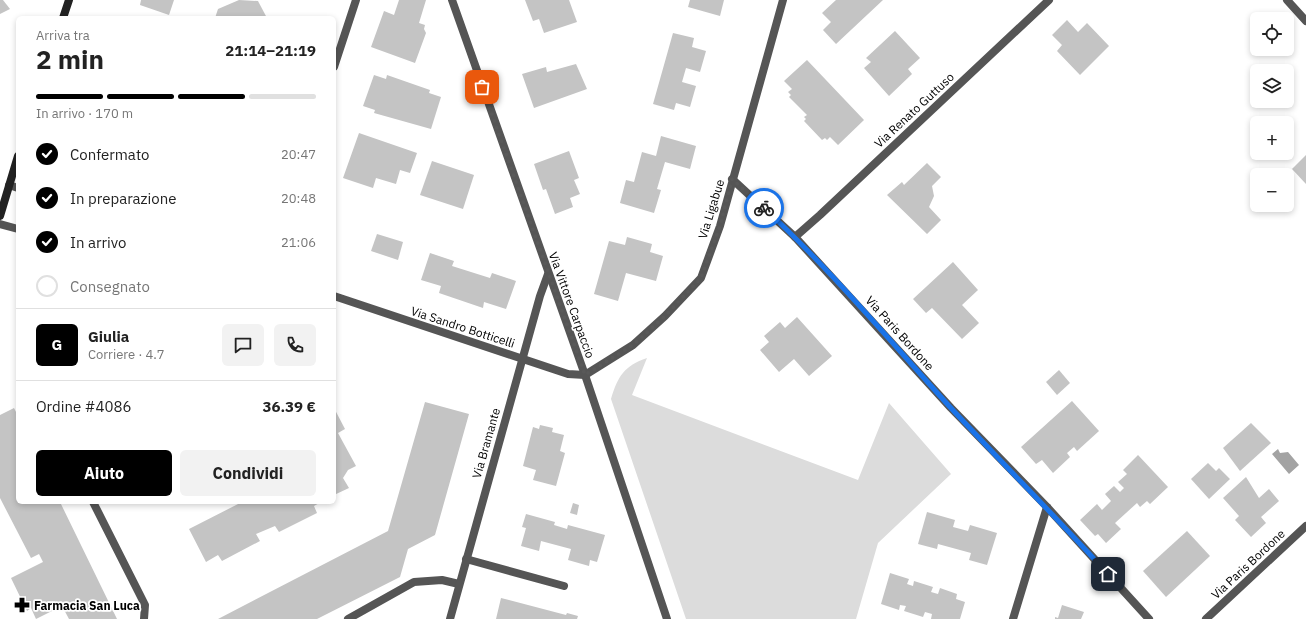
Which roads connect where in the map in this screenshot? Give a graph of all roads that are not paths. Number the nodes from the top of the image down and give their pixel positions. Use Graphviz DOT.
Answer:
graph roads {
  1 [pos="69,0"];
  2 [pos="356,0"];
  3 [pos="452,0"];
  4 [pos="782,0"];
  5 [pos="1049,0"];
  6 [pos="1287,0"];
  7 [pos="64,16"];
  8 [pos="1306,21"];
  9 [pos="336,61"];
  10 [pos="16,162"];
  11 [pos="732,179"];
  12 [pos="9,185"];
  13 [pos="16,187"];
  14 [pos="0,216"];
  15 [pos="0,224"];
  16 [pos="16,228"];
  17 [pos="795,237"];
  18 [pos="548,274"];
  19 [pos="336,297"];
  20 [pos="522,359"];
  21 [pos="585,375"];
  22 [pos="94,504"];
  23 [pos="1047,508"];
  24 [pos="1306,526"];
  25 [pos="466,559"];
  26 [pos="459,584"];
  27 [pos="564,586"];
  28 [pos="144,619"];
  29 [pos="348,619"];
  30 [pos="450,619"];
  31 [pos="667,619"];
  32 [pos="1013,619"];
  33 [pos="1149,619"];
  34 [pos="1206,619"];
  1 -- 7 [label="main road"];
  2 -- 9 [label="street"];
  3 -- 18 [label="street, Via Vittore Carpaccio"];
  4 -- 11 [label="street, Via Ligabue"];
  5 -- 17 [label="street, Via Renato Guttuso"];
  6 -- 8 [label="street"];
  10 -- 12 [label="main road"];
  11 -- 17 [label="street, Via Paris Bordone"];
  11 -- 21 [label="street, Via Ligabue"];
  12 -- 13 [label="street"];
  12 -- 14 [label="main road"];
  15 -- 16 [label="street"];
  17 -- 23 [label="street, Via Paris Bordone"];
  18 -- 20 [label="street, Via Bramante"];
  18 -- 21 [label="street, Via Vittore Carpaccio"];
  19 -- 20 [label="street, Via Sandro Botticelli"];
  20 -- 21 [label="street, Via Sandro Botticelli"];
  20 -- 25 [label="street, Via Bramante"];
  21 -- 31 [label="street, Via Vittore Carpaccio"];
  22 -- 28 [label="street"];
  23 -- 32 [label="street"];
  23 -- 33 [label="street, Via Paris Bordone"];
  24 -- 34 [label="street, Via Paris Bordone"];
  25 -- 26 [label="street, Via Bramante"];
  25 -- 27 [label="street"];
  26 -- 29 [label="street"];
  26 -- 30 [label="street, Via Bramante"];
}
